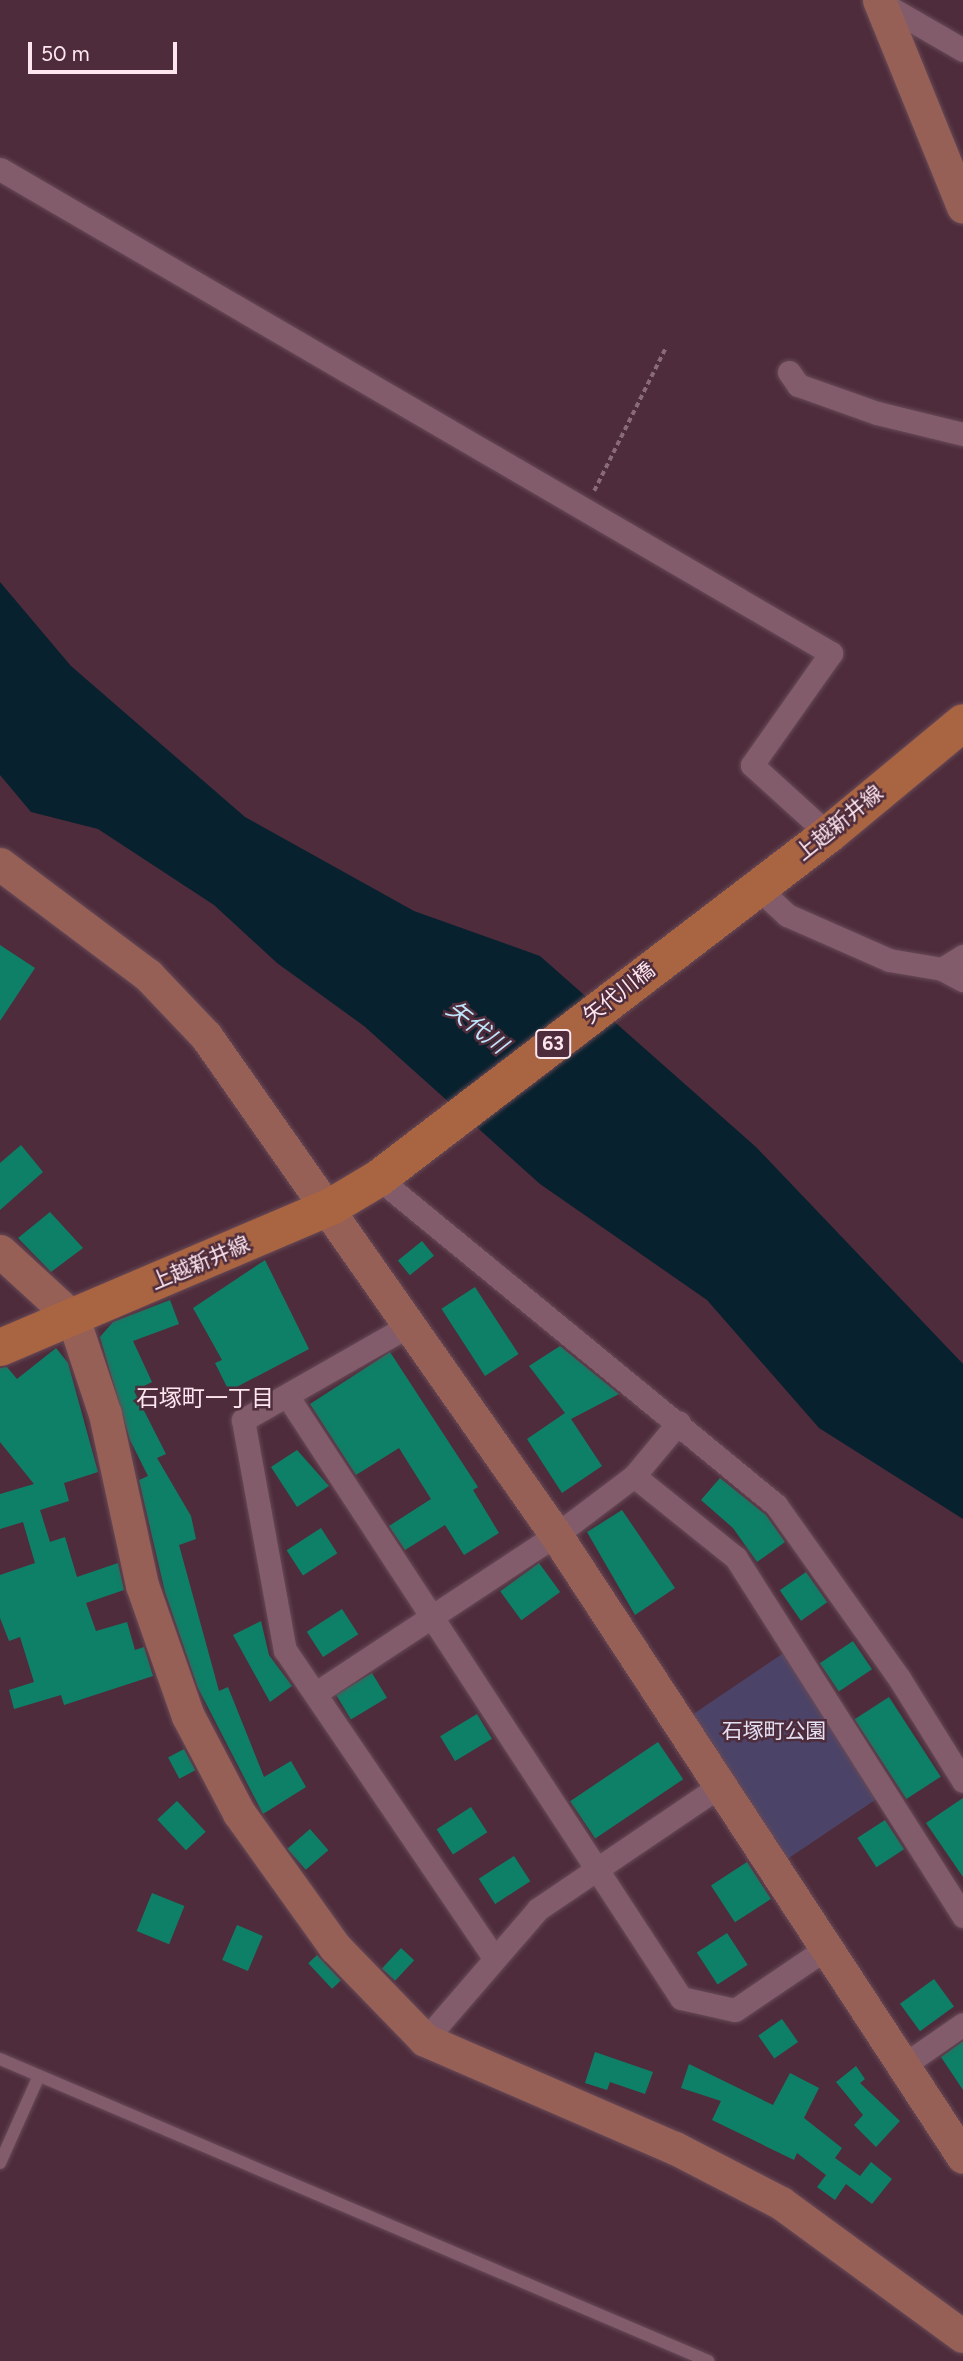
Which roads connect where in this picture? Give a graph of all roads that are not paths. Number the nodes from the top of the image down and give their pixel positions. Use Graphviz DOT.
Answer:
graph roads {
  1 [pos="879,1"];
  2 [pos="963,50"];
  3 [pos="0,169"];
  4 [pos="963,207"];
  5 [pos="789,372"];
  6 [pos="963,433"];
  7 [pos="963,722"];
  8 [pos="828,834"];
  9 [pos="0,864"];
  10 [pos="758,888"];
  11 [pos="712,921"];
  12 [pos="963,956"];
  13 [pos="942,969"];
  14 [pos="963,980"];
  15 [pos="386,1172"];
  16 [pos="331,1206"];
  17 [pos="0,1251"];
  18 [pos="74,1318"];
  19 [pos="408,1326"];
  20 [pos="0,1346"];
  21 [pos="288,1397"];
  22 [pos="679,1422"];
  23 [pos="634,1476"];
  24 [pos="556,1535"];
  25 [pos="433,1618"];
  26 [pos="316,1693"];
  27 [pos="963,1781"];
  28 [pos="718,1787"];
  29 [pos="594,1866"];
  30 [pos="963,1916"];
  31 [pos="822,1951"];
  32 [pos="492,1955"];
  33 [pos="963,2024"];
  34 [pos="425,2040"];
  35 [pos="0,2059"];
  36 [pos="901,2067"];
  37 [pos="39,2076"];
  38 [pos="963,2157"];
  39 [pos="0,2163"];
  40 [pos="963,2336"];
  41 [pos="686,2357"];
  42 [pos="708,2361"];
  1 -- 2 [label="street"];
  1 -- 4 [label="street"];
  3 -- 8 [label="street"];
  5 -- 6 [label="street"];
  7 -- 8 [label="main road, 上越新井線 / 63"];
  8 -- 10 [label="main road, 上越新井線 / 63"];
  9 -- 16 [label="street"];
  10 -- 11 [label="main road, 上越新井線 / 63"];
  10 -- 13 [label="street"];
  11 -- 15 [label="main road, 矢代川橋 / 63"];
  12 -- 13 [label="street"];
  13 -- 14 [label="street"];
  15 -- 16 [label="main road, 上越新井線 / 63"];
  15 -- 22 [label="street"];
  16 -- 18 [label="main road, 上越新井線 / 63"];
  16 -- 19 [label="street"];
  17 -- 18 [label="street"];
  18 -- 20 [label="main road, 上越新井線 / 63"];
  18 -- 34 [label="street"];
  19 -- 21 [label="street"];
  19 -- 24 [label="street"];
  21 -- 25 [label="street"];
  21 -- 26 [label="street"];
  22 -- 23 [label="street"];
  22 -- 27 [label="street"];
  23 -- 24 [label="street"];
  23 -- 30 [label="street"];
  24 -- 25 [label="street"];
  24 -- 28 [label="street"];
  25 -- 26 [label="street"];
  25 -- 29 [label="street"];
  26 -- 32 [label="street"];
  28 -- 29 [label="street"];
  28 -- 31 [label="street"];
  29 -- 31 [label="street"];
  29 -- 32 [label="street"];
  31 -- 36 [label="street"];
  32 -- 34 [label="street"];
  33 -- 36 [label="street"];
  34 -- 40 [label="street"];
  35 -- 37 [label="lane"];
  36 -- 38 [label="street"];
  37 -- 39 [label="lane"];
  37 -- 41 [label="lane"];
  41 -- 42 [label="lane"];
}
